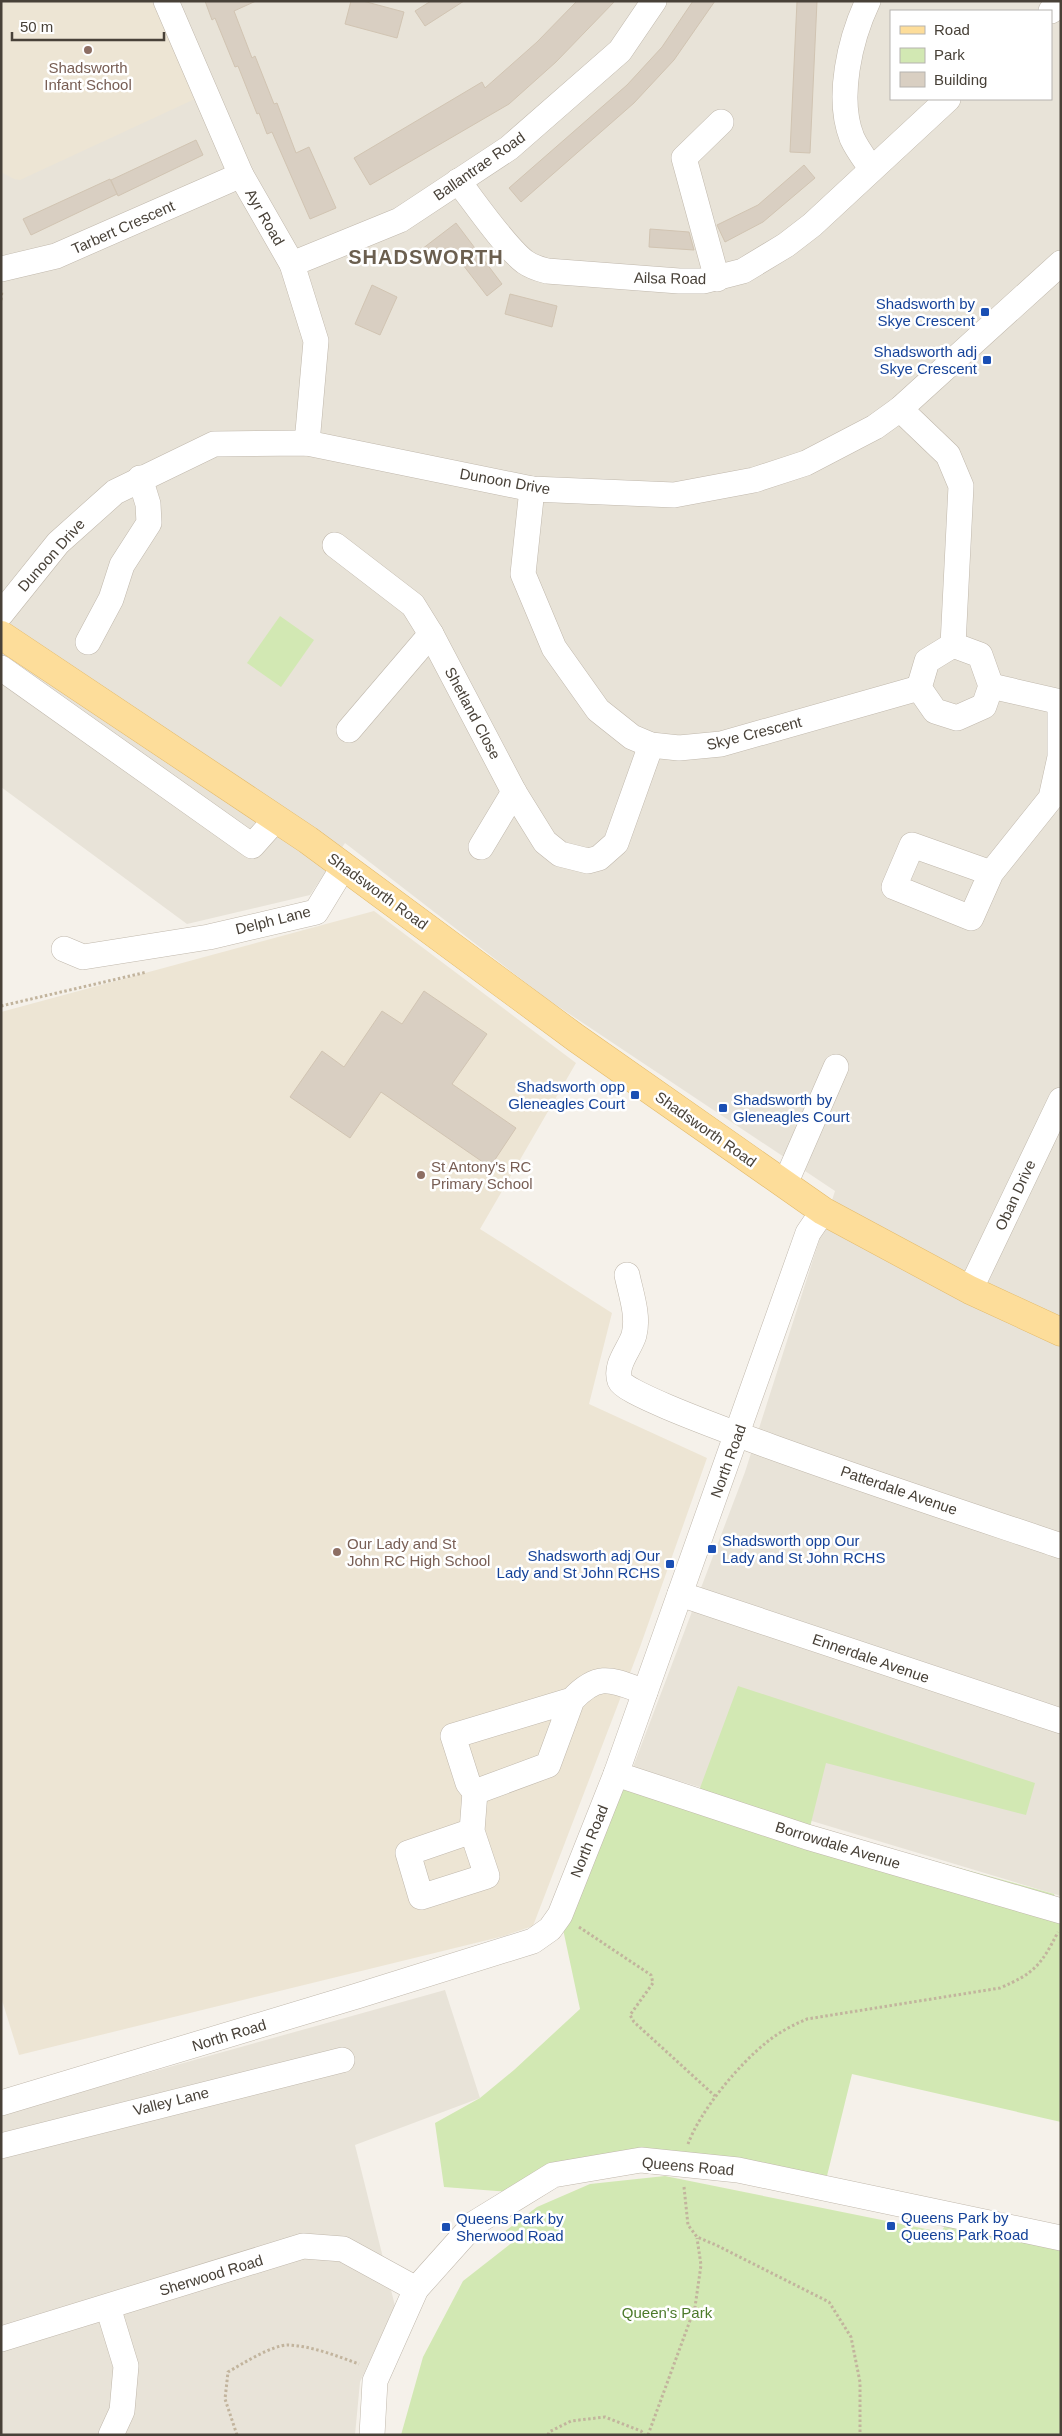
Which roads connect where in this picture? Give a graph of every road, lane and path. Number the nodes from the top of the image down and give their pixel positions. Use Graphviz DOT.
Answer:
graph roads {
  1 [pos="166,1"];
  2 [pos="654,1"];
  3 [pos="868,1"];
  4 [pos="947,100"];
  5 [pos="721,122"];
  6 [pos="871,168"];
  7 [pos="241,175"];
  8 [pos="458,181"];
  9 [pos="1061,263"];
  10 [pos="292,264"];
  11 [pos="1,269"];
  12 [pos="716,278"];
  13 [pos="900,409"];
  14 [pos="308,443"];
  15 [pos="140,478"];
  16 [pos="532,489"];
  17 [pos="335,545"];
  18 [pos="1,614"];
  19 [pos="431,634"];
  20 [pos="1,635"];
  21 [pos="88,642"];
  22 [pos="953,645"];
  23 [pos="1,668"];
  24 [pos="991,686"];
  25 [pos="919,688"];
  26 [pos="1060,702"];
  27 [pos="349,730"];
  28 [pos="651,745"];
  29 [pos="514,792"];
  30 [pos="276,819"];
  31 [pos="481,847"];
  32 [pos="344,866"];
  33 [pos="991,873"];
  34 [pos="64,950"];
  35 [pos="151,971"];
  36 [pos="1,1006"];
  37 [pos="836,1067"];
  38 [pos="1061,1100"];
  39 [pos="785,1184"];
  40 [pos="823,1210"];
  41 [pos="627,1275"];
  42 [pos="970,1290"];
  43 [pos="1061,1332"];
  44 [pos="737,1435"];
  45 [pos="1061,1546"];
  46 [pos="680,1594"];
  47 [pos="645,1692"];
  48 [pos="572,1700"];
  49 [pos="1061,1721"];
  50 [pos="616,1774"];
  51 [pos="475,1792"];
  52 [pos="472,1831"];
  53 [pos="1061,1911"];
  54 [pos="560,1915"];
  55 [pos="1061,1927"];
  56 [pos="342,2060"];
  57 [pos="715,2096"];
  58 [pos="1,2103"];
  59 [pos="1,2146"];
  60 [pos="682,2164"];
  61 [pos="697,2237"];
  62 [pos="1061,2238"];
  63 [pos="416,2289"];
  64 [pos="108,2307"];
  65 [pos="1,2339"];
  66 [pos="379,2372"];
  67 [pos="111,2435"];
  68 [pos="237,2435"];
  69 [pos="372,2435"];
  70 [pos="548,2435"];
  71 [pos="644,2435"];
  72 [pos="648,2435"];
  73 [pos="860,2435"];
  1 -- 7 [label="street, Ayr Road"];
  2 -- 8 [label="street, Ballantrae Road"];
  3 -- 6 [label="street"];
  4 -- 6 [label="street, Ailsa Road"];
  5 -- 12 [label="street"];
  6 -- 12 [label="street, Ailsa Road"];
  7 -- 10 [label="street, Ayr Road"];
  7 -- 11 [label="street, Tarbert Crescent"];
  8 -- 10 [label="street, Ballantrae Road"];
  8 -- 12 [label="street, Ailsa Road"];
  9 -- 13 [label="street, Dunoon Drive"];
  10 -- 14 [label="street, Ayr Road"];
  13 -- 16 [label="street, Dunoon Drive"];
  13 -- 22 [label="street"];
  14 -- 15 [label="street, Dunoon Drive"];
  14 -- 16 [label="street, Dunoon Drive"];
  15 -- 18 [label="street, Dunoon Drive"];
  15 -- 21 [label="street"];
  16 -- 28 [label="street, Skye Crescent"];
  17 -- 19 [label="street, Shetland Close"];
  19 -- 27 [label="street"];
  19 -- 29 [label="street, Shetland Close"];
  20 -- 30 [label="main road, Shadsworth Road"];
  22 -- 24 [label="street"];
  22 -- 25 [label="street"];
  23 -- 30 [label="street"];
  24 -- 25 [label="street"];
  24 -- 26 [label="street"];
  25 -- 28 [label="street, Skye Crescent"];
  26 -- 33 [label="street"];
  28 -- 29 [label="street, Shetland Close"];
  29 -- 31 [label="street"];
  30 -- 32 [label="main road, Shadsworth Road"];
  32 -- 34 [label="street, Delph Lane"];
  32 -- 39 [label="main road, Shadsworth Road"];
  35 -- 36 [label="path"];
  37 -- 39 [label="street"];
  38 -- 42 [label="street, Oban Drive"];
  39 -- 40 [label="main road, Shadsworth Road"];
  40 -- 42 [label="main road, Shadsworth Road"];
  40 -- 44 [label="street, North Road"];
  41 -- 44 [label="street, Patterdale Avenue"];
  42 -- 43 [label="main road, Shadsworth Road"];
  44 -- 45 [label="street, Patterdale Avenue"];
  44 -- 46 [label="street, North Road"];
  46 -- 47 [label="street, North Road"];
  46 -- 49 [label="street, Ennerdale Avenue"];
  47 -- 48 [label="street"];
  47 -- 50 [label="street, North Road"];
  48 -- 51 [label="street"];
  48 -- 51 [label="street"];
  50 -- 53 [label="street, Borrowdale Avenue"];
  50 -- 54 [label="street, North Road"];
  51 -- 52 [label="street"];
  54 -- 57 [label="path"];
  54 -- 58 [label="street, North Road"];
  55 -- 57 [label="path"];
  56 -- 59 [label="street, Valley Lane"];
  57 -- 60 [label="path"];
  60 -- 61 [label="path"];
  60 -- 62 [label="street, Queens Road"];
  60 -- 63 [label="street, Queens Road"];
  61 -- 72 [label="path"];
  61 -- 73 [label="path"];
  63 -- 64 [label="street, Sherwood Road"];
  63 -- 66 [label="street, Queens Road"];
  64 -- 65 [label="street, Sherwood Road"];
  64 -- 67 [label="street"];
  66 -- 68 [label="path"];
  66 -- 69 [label="street, Queens Road"];
  70 -- 71 [label="path"];
}
